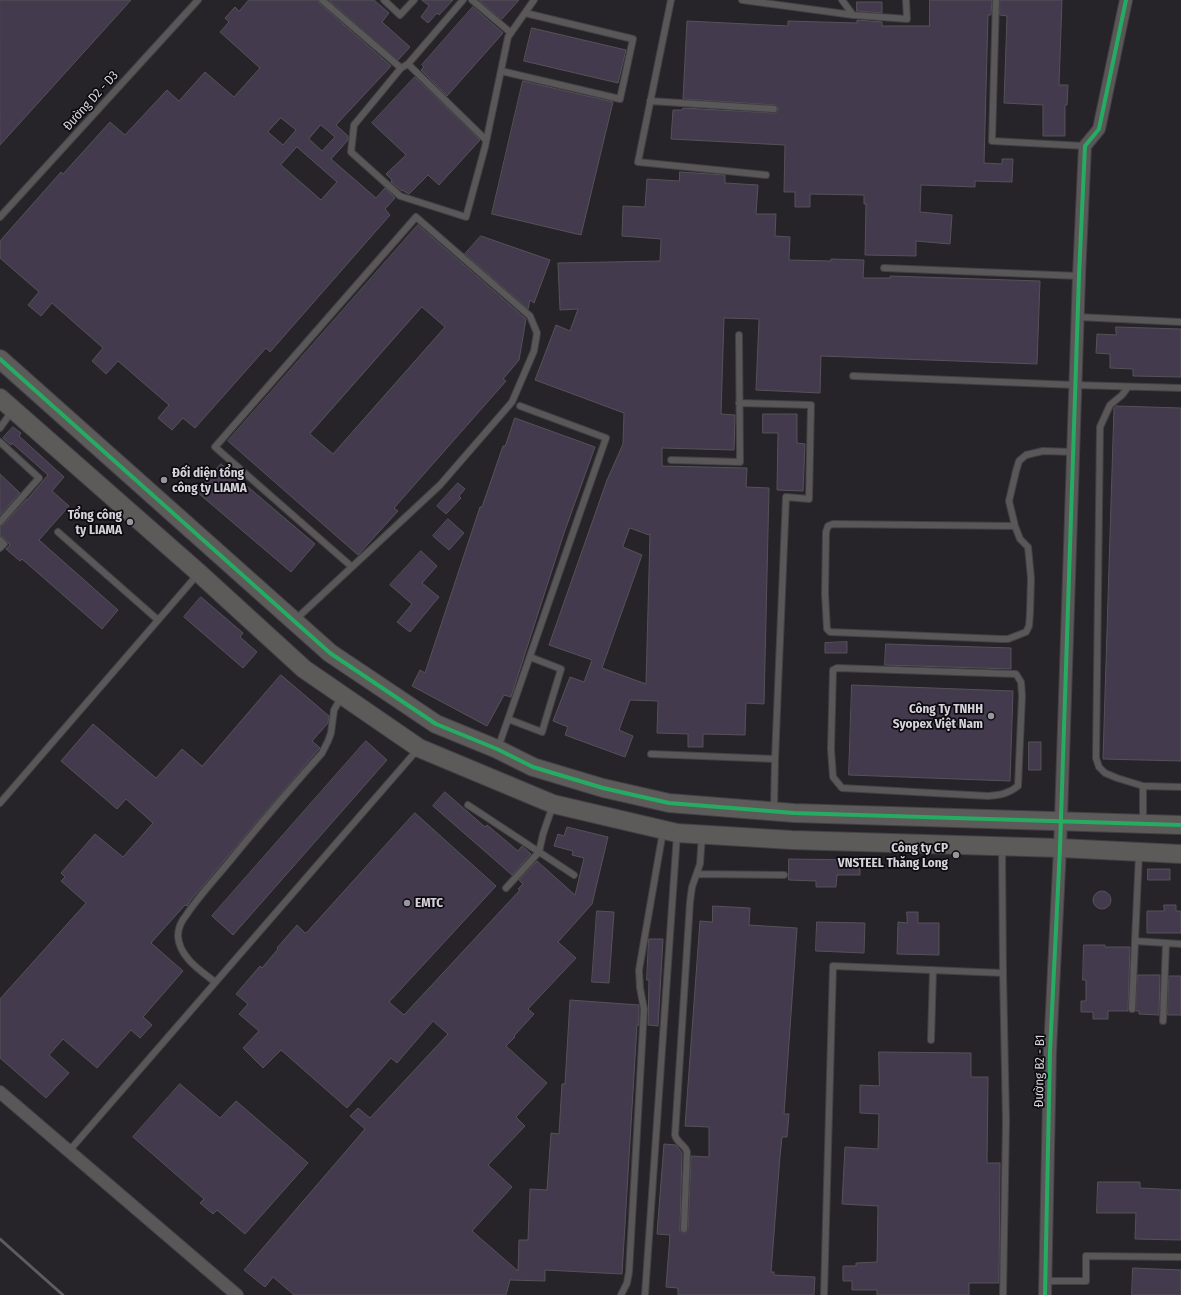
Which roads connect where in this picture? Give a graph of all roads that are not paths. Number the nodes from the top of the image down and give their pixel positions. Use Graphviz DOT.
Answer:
graph roads {
  1 [pos="198,0"];
  2 [pos="322,0"];
  3 [pos="384,0"];
  4 [pos="414,0"];
  5 [pos="463,0"];
  6 [pos="472,0"];
  7 [pos="534,0"];
  8 [pos="671,0"];
  9 [pos="742,0"];
  10 [pos="842,0"];
  11 [pos="906,0"];
  12 [pos="996,0"];
  13 [pos="1126,0"];
  14 [pos="525,13"];
  15 [pos="853,16"];
  16 [pos="511,33"];
  17 [pos="408,64"];
  18 [pos="401,68"];
  19 [pos="501,72"];
  20 [pos="650,101"];
  21 [pos="774,109"];
  22 [pos="486,140"];
  23 [pos="1085,146"];
  24 [pos="766,175"];
  25 [pos="0,217"];
  26 [pos="884,268"];
  27 [pos="1079,276"];
  28 [pos="1078,317"];
  29 [pos="1181,322"];
  30 [pos="739,335"];
  31 [pos="0,359"];
  32 [pos="853,376"];
  33 [pos="1075,385"];
  34 [pos="1128,387"];
  35 [pos="1181,388"];
  36 [pos="0,398"];
  37 [pos="739,403"];
  38 [pos="520,406"];
  39 [pos="13,410"];
  40 [pos="0,428"];
  41 [pos="0,442"];
  42 [pos="1073,452"];
  43 [pos="671,460"];
  44 [pos="0,522"];
  45 [pos="1015,526"];
  46 [pos="58,532"];
  47 [pos="0,540"];
  48 [pos="0,548"];
  49 [pos="352,567"];
  50 [pos="199,573"];
  51 [pos="158,620"];
  52 [pos="294,621"];
  53 [pos="530,657"];
  54 [pos="343,695"];
  55 [pos="508,719"];
  56 [pos="419,748"];
  57 [pos="497,750"];
  58 [pos="651,754"];
  59 [pos="775,759"];
  60 [pos="833,777"];
  61 [pos="1143,786"];
  62 [pos="1181,787"];
  63 [pos="0,803"];
  64 [pos="554,804"];
  65 [pos="468,805"];
  66 [pos="774,811"];
  67 [pos="1060,822"];
  68 [pos="1143,824"];
  69 [pos="1181,825"];
  70 [pos="670,832"];
  71 [pos="702,834"];
  72 [pos="1002,847"];
  73 [pos="1060,848"];
  74 [pos="539,852"];
  75 [pos="1139,852"];
  76 [pos="1181,854"];
  77 [pos="697,874"];
  78 [pos="574,875"];
  79 [pos="784,875"];
  80 [pos="506,888"];
  81 [pos="1135,941"];
  82 [pos="1166,943"];
  83 [pos="1181,944"];
  84 [pos="933,970"];
  85 [pos="1003,973"];
  86 [pos="215,982"];
  87 [pos="1132,1009"];
  88 [pos="1163,1021"];
  89 [pos="931,1040"];
  90 [pos="0,1092"];
  91 [pos="69,1151"];
  92 [pos="684,1229"];
  93 [pos="1181,1257"];
  94 [pos="1046,1281"];
  95 [pos="237,1295"];
  96 [pos="621,1295"];
  97 [pos="645,1295"];
  98 [pos="824,1295"];
  99 [pos="1003,1295"];
  100 [pos="1046,1295"];
  1 -- 25 [label="lane, Đường D2 - D3"];
  2 -- 18 [label="lane"];
  3 -- 4 [label="lane"];
  5 -- 17 [label="lane"];
  6 -- 16 [label="lane"];
  7 -- 14 [label="lane"];
  8 -- 20 [label="lane"];
  9 -- 15 [label="lane"];
  10 -- 15 [label="lane"];
  11 -- 15 [label="lane"];
  12 -- 23 [label="lane"];
  13 -- 23 [label="street"];
  14 -- 16 [label="lane"];
  14 -- 19 [label="lane"];
  16 -- 19 [label="lane"];
  17 -- 18 [label="lane"];
  17 -- 22 [label="lane"];
  18 -- 22 [label="lane"];
  19 -- 22 [label="lane"];
  20 -- 21 [label="lane"];
  20 -- 24 [label="lane"];
  23 -- 27 [label="street, Đường B2 - B1"];
  26 -- 27 [label="lane"];
  27 -- 28 [label="street, Đường B2 - B1"];
  28 -- 29 [label="lane"];
  28 -- 33 [label="street, Đường B2 - B1"];
  30 -- 37 [label="lane"];
  31 -- 52 [label="street"];
  32 -- 33 [label="lane"];
  33 -- 34 [label="lane"];
  33 -- 42 [label="street, Đường B2 - B1"];
  34 -- 35 [label="lane"];
  34 -- 61 [label="lane"];
  36 -- 39 [label="street"];
  37 -- 43 [label="lane"];
  37 -- 59 [label="lane"];
  38 -- 53 [label="lane"];
  39 -- 40 [label="lane"];
  39 -- 50 [label="street"];
  41 -- 44 [label="lane"];
  42 -- 45 [label="lane"];
  42 -- 67 [label="street, Đường B2 - B1"];
  45 -- 45 [label="lane"];
  46 -- 51 [label="lane"];
  47 -- 48 [label="lane"];
  49 -- 49 [label="lane"];
  49 -- 52 [label="lane"];
  50 -- 51 [label="lane"];
  50 -- 54 [label="street"];
  51 -- 63 [label="lane"];
  52 -- 57 [label="street"];
  53 -- 55 [label="lane"];
  53 -- 55 [label="lane"];
  54 -- 56 [label="street"];
  54 -- 86 [label="lane"];
  55 -- 57 [label="lane"];
  56 -- 64 [label="street"];
  56 -- 86 [label="lane"];
  57 -- 66 [label="street"];
  58 -- 59 [label="lane"];
  59 -- 66 [label="lane"];
  60 -- 60 [label="lane"];
  61 -- 62 [label="lane"];
  61 -- 68 [label="lane"];
  64 -- 70 [label="street"];
  64 -- 74 [label="lane"];
  65 -- 74 [label="lane"];
  66 -- 67 [label="street"];
  67 -- 68 [label="street"];
  67 -- 73 [label="street, Đường B2 - B1"];
  68 -- 69 [label="street"];
  70 -- 71 [label="street"];
  70 -- 96 [label="lane"];
  70 -- 97 [label="lane"];
  71 -- 72 [label="street"];
  71 -- 77 [label="lane"];
  72 -- 73 [label="street"];
  72 -- 85 [label="lane"];
  73 -- 75 [label="street"];
  73 -- 94 [label="street, Đường B2 - B1"];
  74 -- 78 [label="lane"];
  74 -- 80 [label="lane"];
  75 -- 76 [label="street"];
  75 -- 81 [label="lane"];
  77 -- 79 [label="lane"];
  77 -- 92 [label="lane"];
  81 -- 82 [label="lane"];
  81 -- 87 [label="lane"];
  82 -- 83 [label="lane"];
  82 -- 88 [label="lane"];
  84 -- 85 [label="lane"];
  84 -- 89 [label="lane"];
  84 -- 98 [label="lane"];
  85 -- 99 [label="lane"];
  86 -- 91 [label="lane"];
  90 -- 91 [label="street"];
  91 -- 95 [label="street"];
  93 -- 94 [label="lane"];
  94 -- 100 [label="street, Đường B2 - B1"];
}
